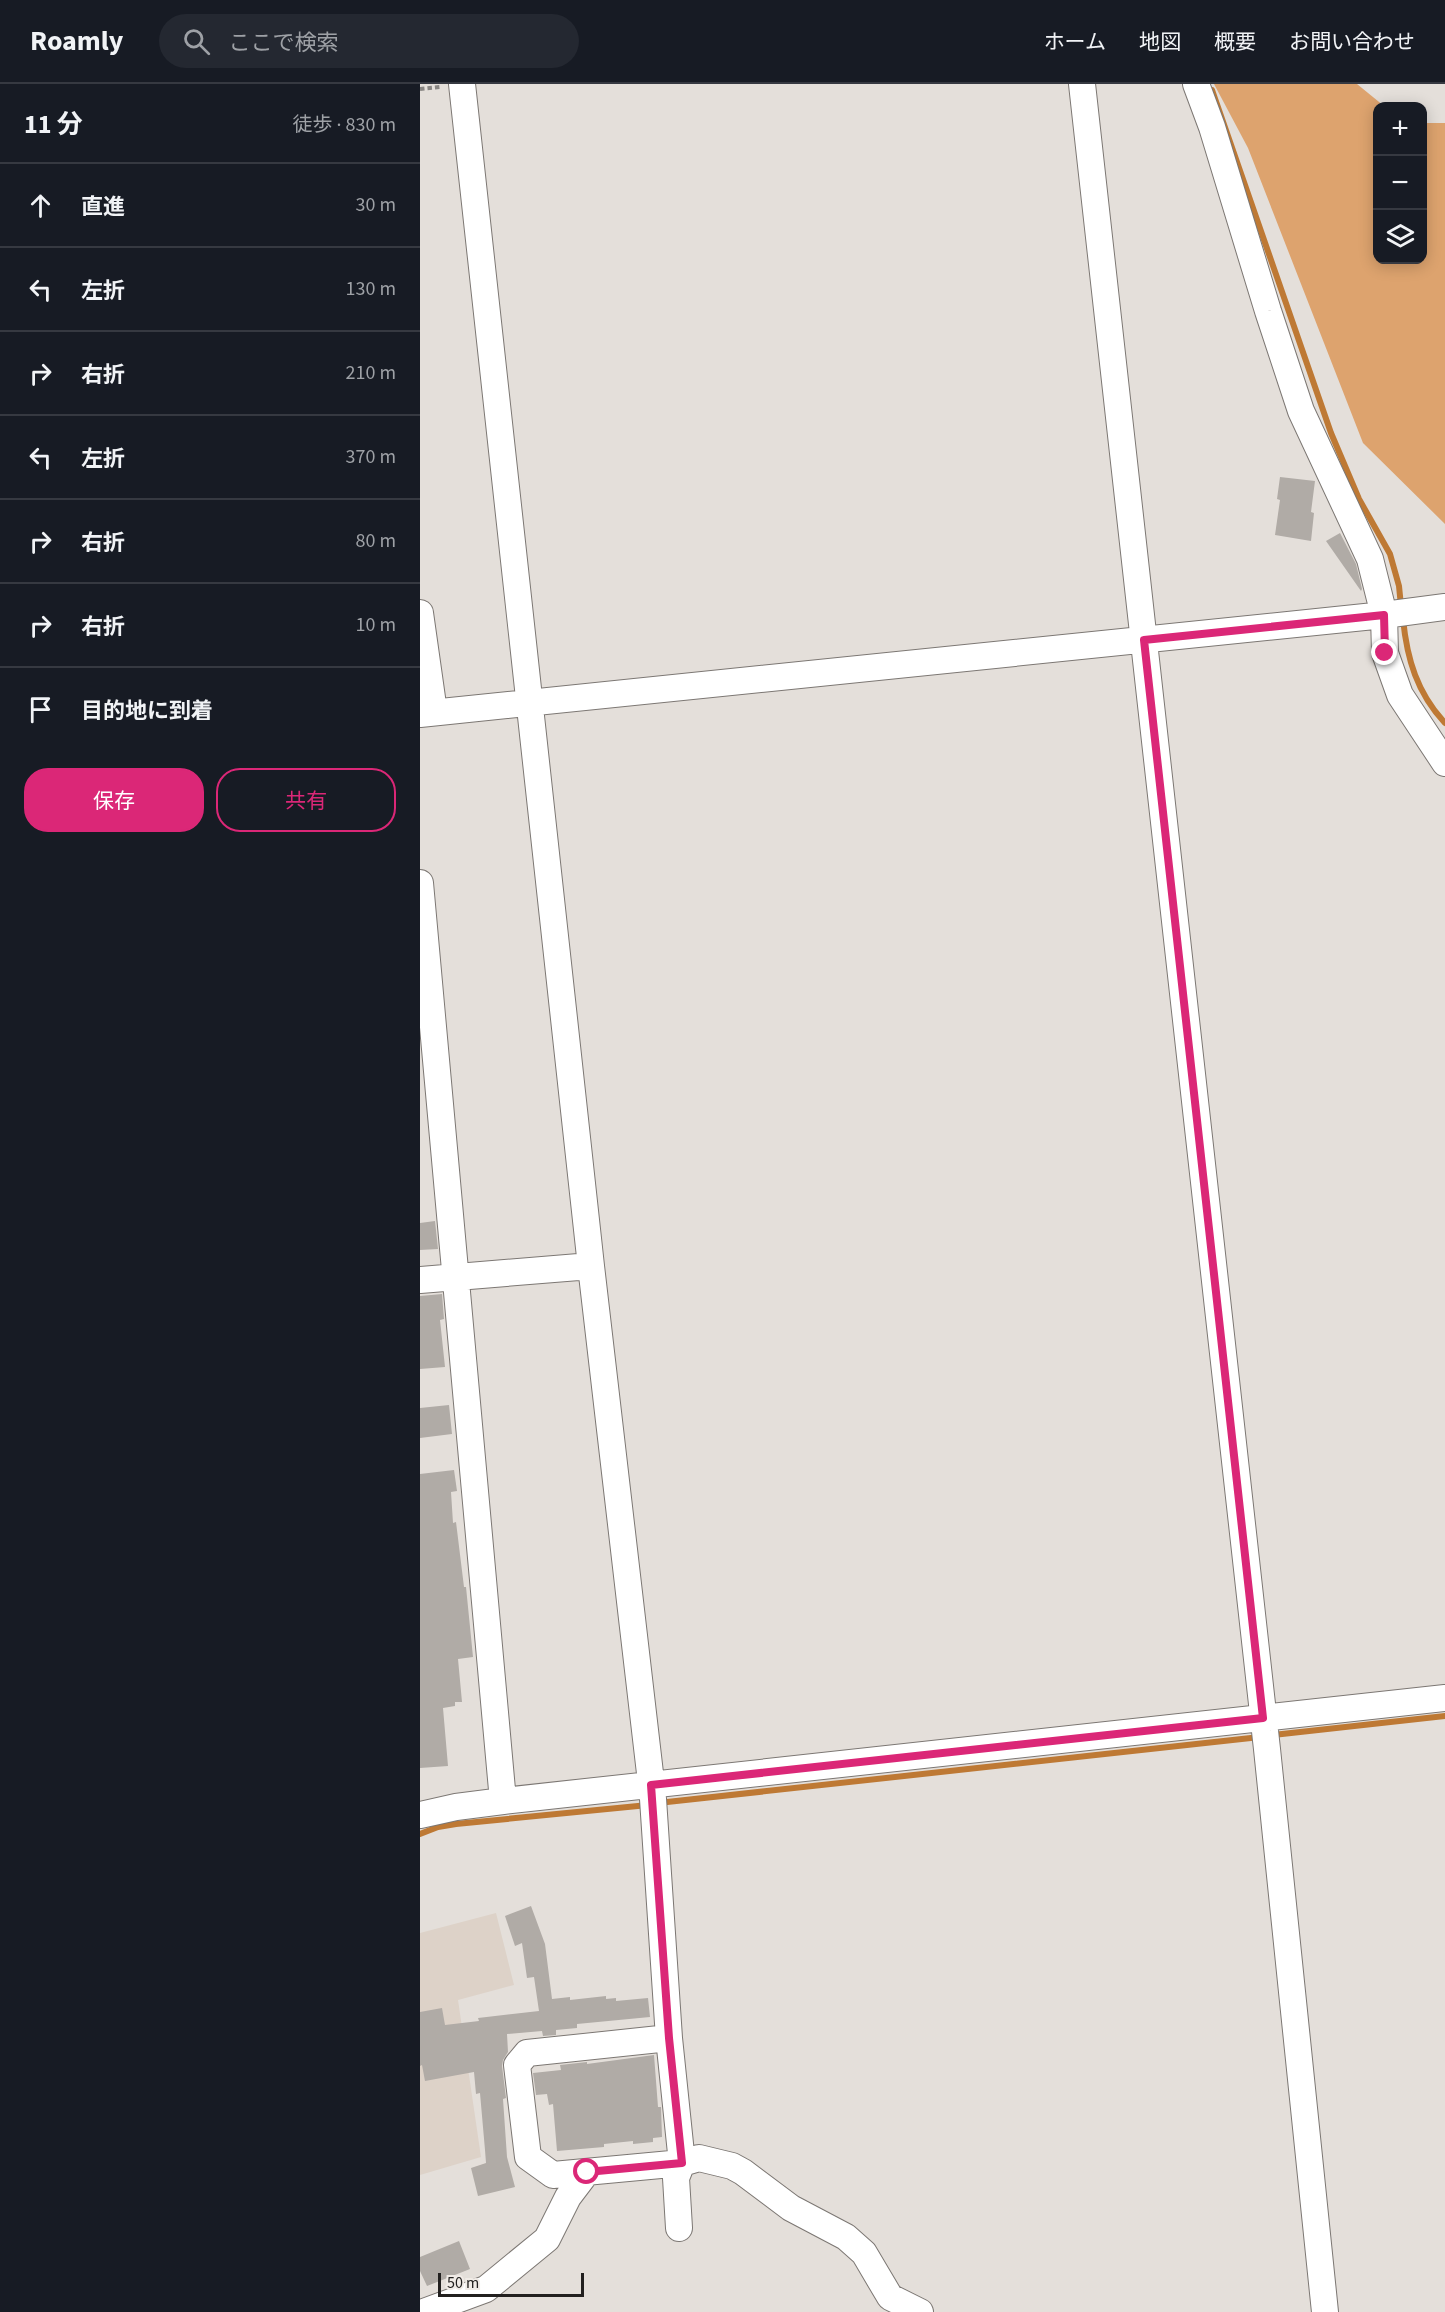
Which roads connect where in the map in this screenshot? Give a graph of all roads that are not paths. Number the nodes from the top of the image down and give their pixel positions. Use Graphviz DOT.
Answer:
graph roads {
  1 [pos="462,84"];
  2 [pos="1082,84"];
  3 [pos="1196,84"];
  4 [pos="1445,607"];
  5 [pos="420,613"];
  6 [pos="1396,613"];
  7 [pos="1144,640"];
  8 [pos="529,703"];
  9 [pos="427,713"];
  10 [pos="1445,764"];
  11 [pos="420,883"];
  12 [pos="591,1266"];
  13 [pos="456,1276"];
  14 [pos="420,1280"];
  15 [pos="1445,1698"];
  16 [pos="1264,1732"];
  17 [pos="652,1799"];
  18 [pos="503,1801"];
  19 [pos="420,1815"];
  20 [pos="669,2038"];
  21 [pos="682,2163"];
  22 [pos="587,2172"];
  23 [pos="680,2228"];
  24 [pos="424,2312"];
  25 [pos="920,2312"];
  26 [pos="1325,2312"];
  1 -- 8 [label="street"];
  2 -- 7 [label="street"];
  3 -- 6 [label="street"];
  4 -- 6 [label="street"];
  5 -- 9 [label="street"];
  6 -- 7 [label="street"];
  6 -- 10 [label="street"];
  7 -- 8 [label="street"];
  7 -- 16 [label="street"];
  8 -- 9 [label="street"];
  8 -- 12 [label="street"];
  11 -- 13 [label="street"];
  12 -- 13 [label="street"];
  12 -- 17 [label="street"];
  13 -- 14 [label="street"];
  13 -- 18 [label="street"];
  15 -- 16 [label="street"];
  16 -- 17 [label="street"];
  16 -- 26 [label="street"];
  17 -- 18 [label="street"];
  17 -- 20 [label="street"];
  18 -- 19 [label="street"];
  20 -- 21 [label="street"];
  20 -- 22 [label="street"];
  21 -- 22 [label="street"];
  21 -- 23 [label="street"];
  21 -- 25 [label="street"];
  22 -- 24 [label="street"];
}
